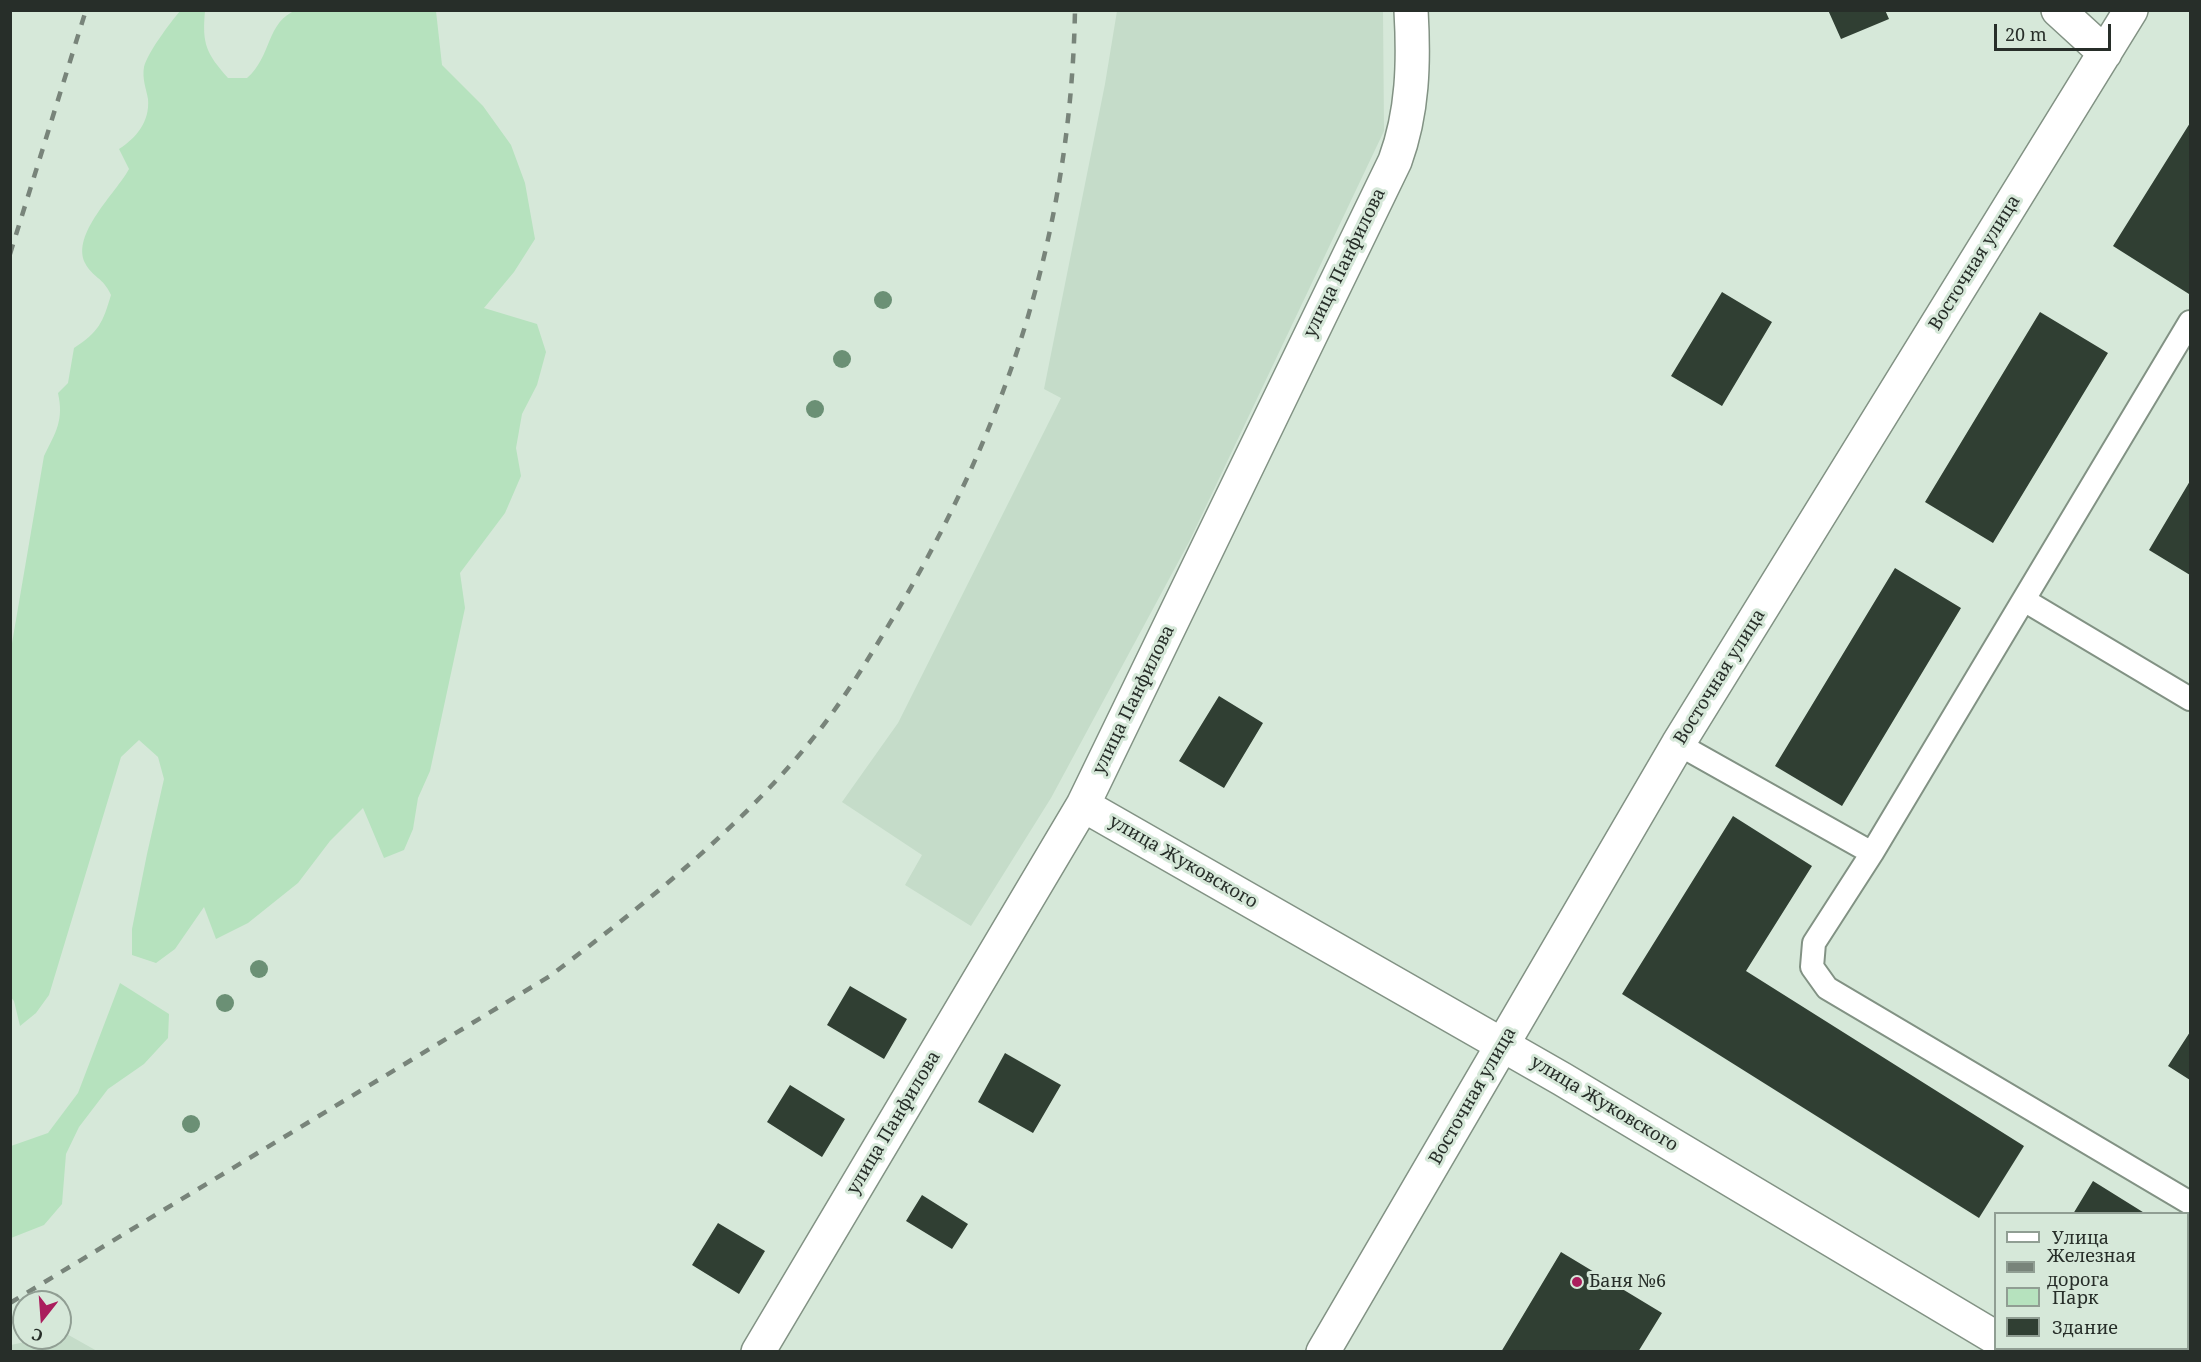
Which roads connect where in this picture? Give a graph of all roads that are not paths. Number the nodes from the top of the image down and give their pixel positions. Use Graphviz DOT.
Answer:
graph roads {
  1 [pos="1411,10"];
  2 [pos="2058,10"];
  3 [pos="2132,10"];
  4 [pos="2104,53"];
  5 [pos="2190,321"];
  6 [pos="2024,600"];
  7 [pos="2190,699"];
  8 [pos="1678,744"];
  9 [pos="1083,805"];
  10 [pos="1872,853"];
  11 [pos="1503,1046"];
  12 [pos="2190,1203"];
  13 [pos="1994,1337"];
  14 [pos="758,1352"];
  15 [pos="1323,1352"];
  1 -- 9 [label="street, улица Панфилова"];
  2 -- 4 [label="street"];
  3 -- 4 [label="street, Восточная улица"];
  4 -- 8 [label="street, Восточная улица"];
  5 -- 6 [label="lane"];
  6 -- 7 [label="lane"];
  6 -- 10 [label="lane"];
  8 -- 10 [label="lane"];
  8 -- 11 [label="street, Восточная улица"];
  9 -- 11 [label="street, улица Жуковского"];
  9 -- 14 [label="street, улица Панфилова"];
  10 -- 12 [label="lane"];
  11 -- 13 [label="street, улица Жуковского"];
  11 -- 15 [label="street, Восточная улица"];
}
